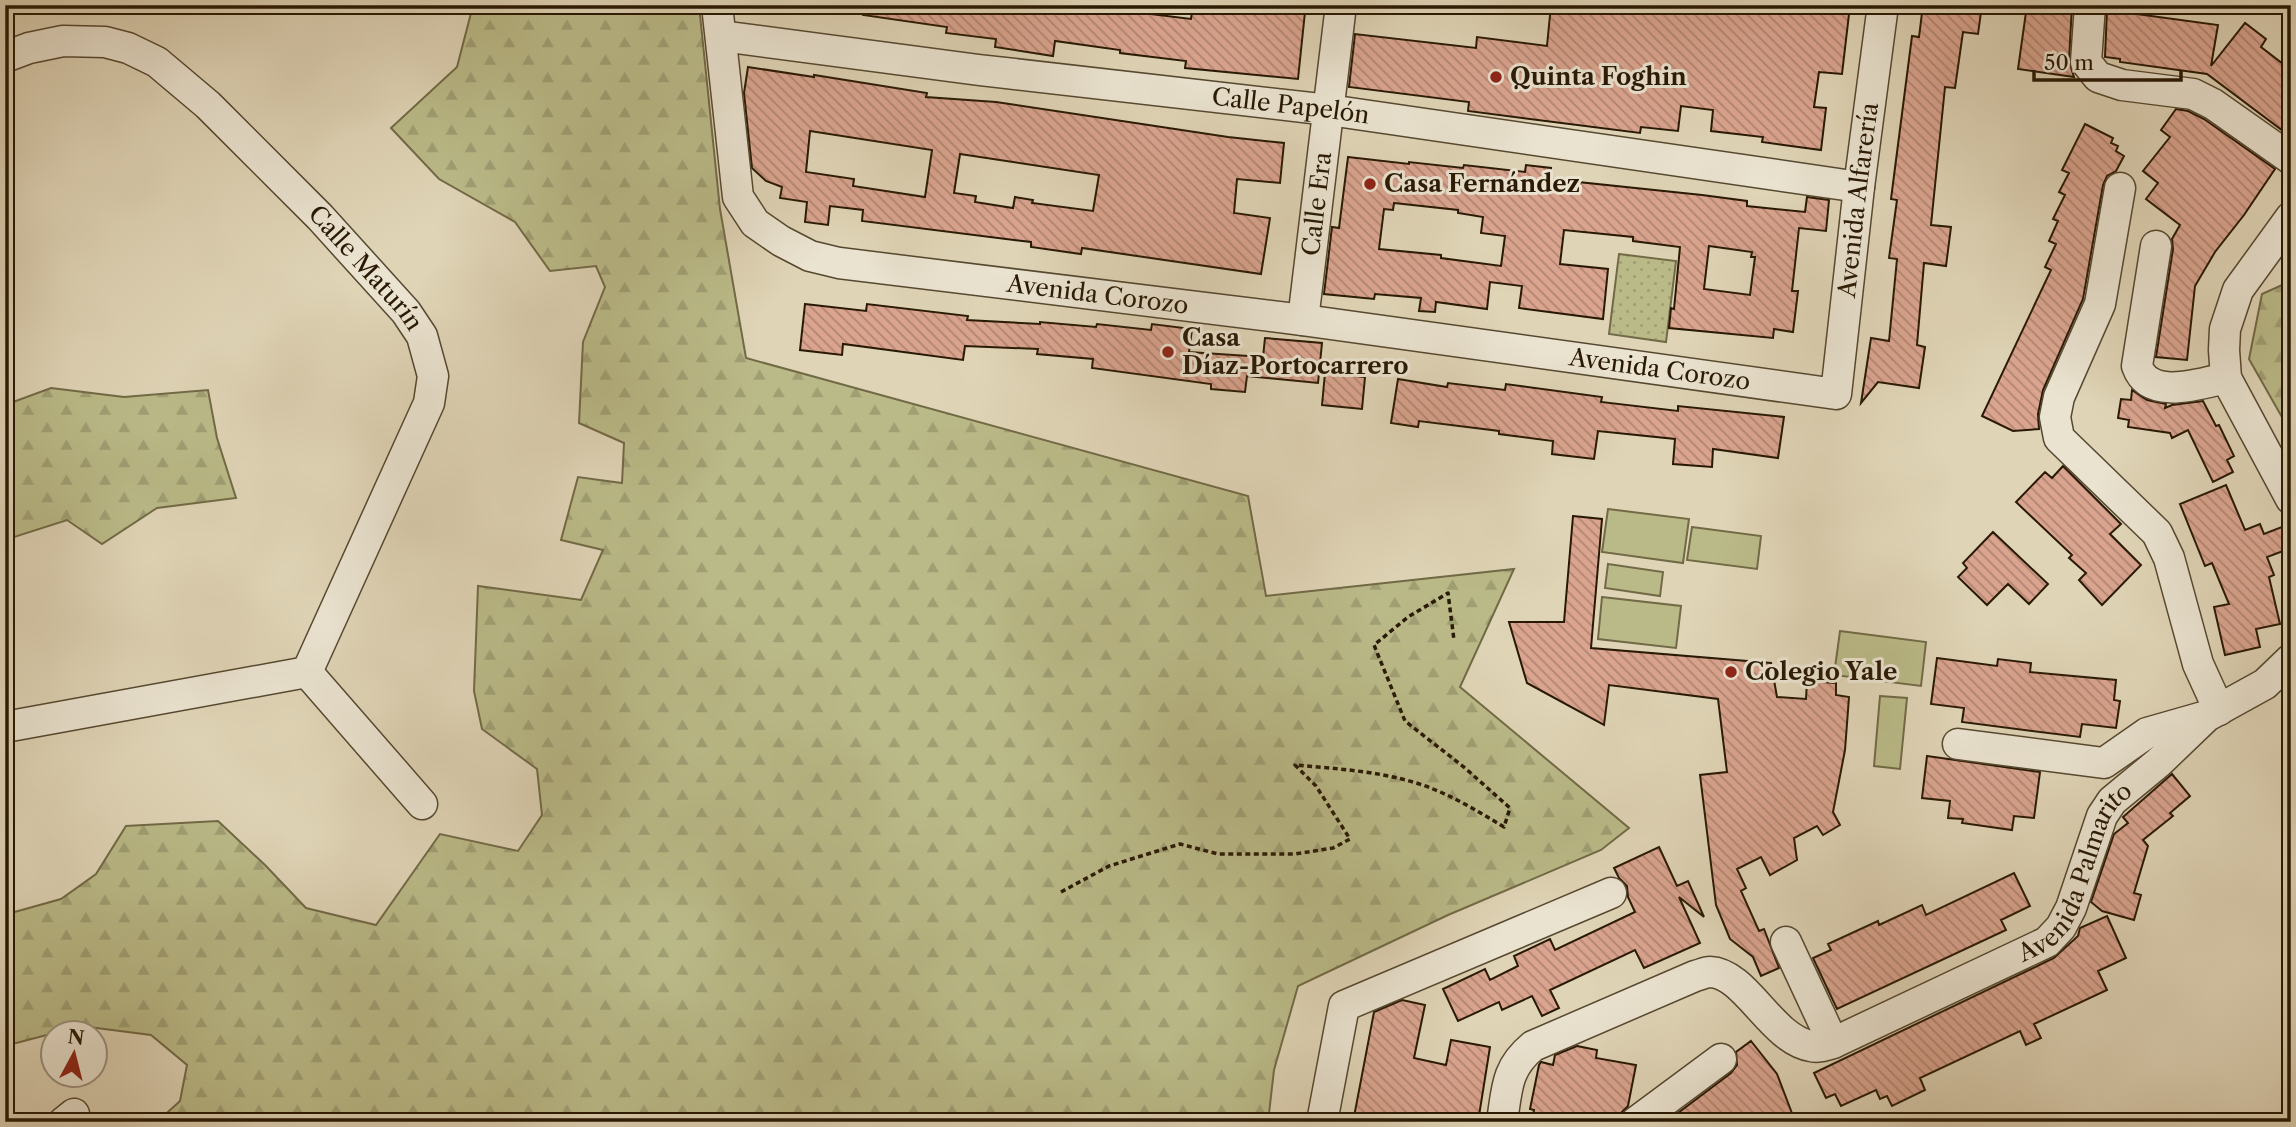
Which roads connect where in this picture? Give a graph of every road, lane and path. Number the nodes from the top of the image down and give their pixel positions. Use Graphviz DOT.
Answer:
graph roads {
  1 [pos="717,5"];
  2 [pos="1342,5"];
  3 [pos="1883,5"];
  4 [pos="2090,5"];
  5 [pos="721,36"];
  6 [pos="5,57"];
  7 [pos="1329,110"];
  8 [pos="2291,159"];
  9 [pos="1859,187"];
  10 [pos="2120,188"];
  11 [pos="2291,217"];
  12 [pos="2156,246"];
  13 [pos="1303,320"];
  14 [pos="2226,378"];
  15 [pos="1836,394"];
  16 [pos="2291,499"];
  17 [pos="1454,639"];
  18 [pos="2291,659"];
  19 [pos="307,672"];
  20 [pos="2213,713"];
  21 [pos="5,727"];
  22 [pos="1958,744"];
  23 [pos="422,804"];
  24 [pos="1061,892"];
  25 [pos="1611,893"];
  26 [pos="1786,943"];
  27 [pos="1833,1043"];
  28 [pos="1721,1059"];
  29 [pos="1321,1122"];
  30 [pos="1502,1122"];
  31 [pos="1636,1122"];
  1 -- 5 [label="street, Avenida Corozo"];
  2 -- 7 [label="street, Calle Era"];
  3 -- 9 [label="street, Avenida Alfarería"];
  4 -- 8 [label="street"];
  5 -- 7 [label="street, Calle Papelón"];
  5 -- 13 [label="street, Avenida Corozo"];
  6 -- 19 [label="street, Calle Maturín"];
  7 -- 9 [label="street, Calle Papelón"];
  7 -- 13 [label="street, Calle Era"];
  9 -- 15 [label="street, Avenida Alfarería"];
  10 -- 20 [label="street"];
  11 -- 14 [label="street"];
  12 -- 14 [label="street"];
  13 -- 15 [label="street, Avenida Corozo"];
  14 -- 16 [label="street"];
  17 -- 24 [label="path"];
  18 -- 20 [label="street, Avenida Palmarito"];
  19 -- 21 [label="street"];
  19 -- 23 [label="street"];
  20 -- 22 [label="street"];
  20 -- 27 [label="street, Avenida Palmarito"];
  25 -- 29 [label="street"];
  26 -- 27 [label="street"];
  27 -- 30 [label="street"];
  28 -- 31 [label="street"];
}
